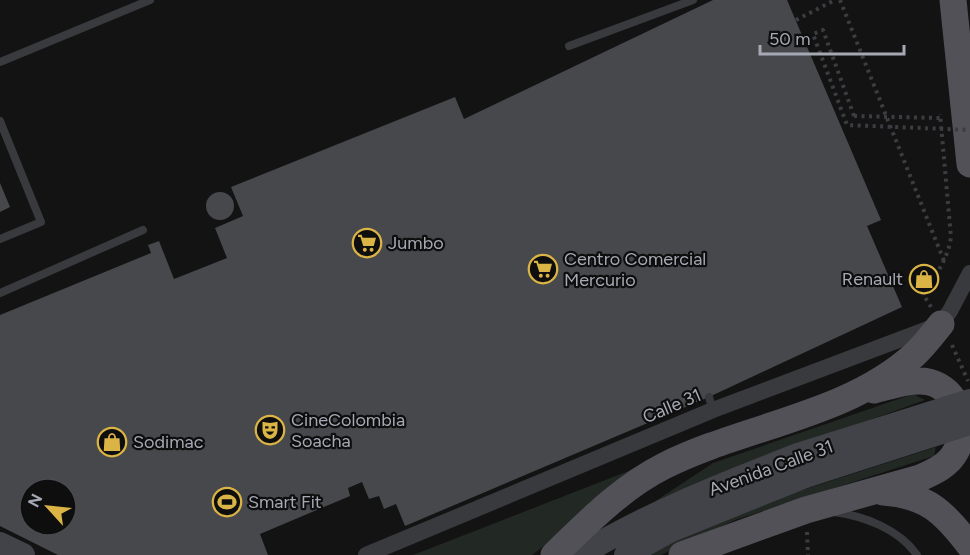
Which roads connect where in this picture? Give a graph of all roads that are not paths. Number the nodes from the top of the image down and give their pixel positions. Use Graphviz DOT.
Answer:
graph roads {
  1 [pos="150,0"];
  2 [pos="693,0"];
  3 [pos="953,0"];
  4 [pos="569,46"];
  5 [pos="0,62"];
  6 [pos="0,121"];
  7 [pos="958,122"];
  8 [pos="970,164"];
  9 [pos="143,230"];
  10 [pos="0,239"];
  11 [pos="970,273"];
  12 [pos="0,293"];
  13 [pos="941,324"];
  14 [pos="855,395"];
  15 [pos="970,401"];
  16 [pos="970,423"];
  17 [pos="801,465"];
  18 [pos="875,492"];
  19 [pos="806,510"];
  20 [pos="0,544"];
  21 [pos="970,546"];
  22 [pos="23,555"];
  23 [pos="366,555"];
  24 [pos="554,555"];
  25 [pos="580,555"];
  26 [pos="626,555"];
  27 [pos="682,555"];
  28 [pos="917,555"];
  1 -- 5 [label="lane"];
  2 -- 4 [label="lane"];
  3 -- 7 [label="main road"];
  6 -- 10 [label="lane"];
  7 -- 8 [label="main road"];
  9 -- 12 [label="lane"];
  11 -- 13 [label="street"];
  13 -- 14 [label="main road"];
  13 -- 23 [label="street, Calle 31"];
  14 -- 18 [label="main road"];
  14 -- 24 [label="main road"];
  15 -- 17 [label="main road, Avenida Calle 31, bridge"];
  16 -- 17 [label="main road, Avenida Calle 31, bridge"];
  17 -- 25 [label="main road, Avenida Calle 31"];
  17 -- 26 [label="main road, Avenida Calle 31"];
  18 -- 19 [label="main road"];
  18 -- 21 [label="main road"];
  19 -- 27 [label="main road"];
  19 -- 28 [label="lane"];
  20 -- 22 [label="main road"];
}
